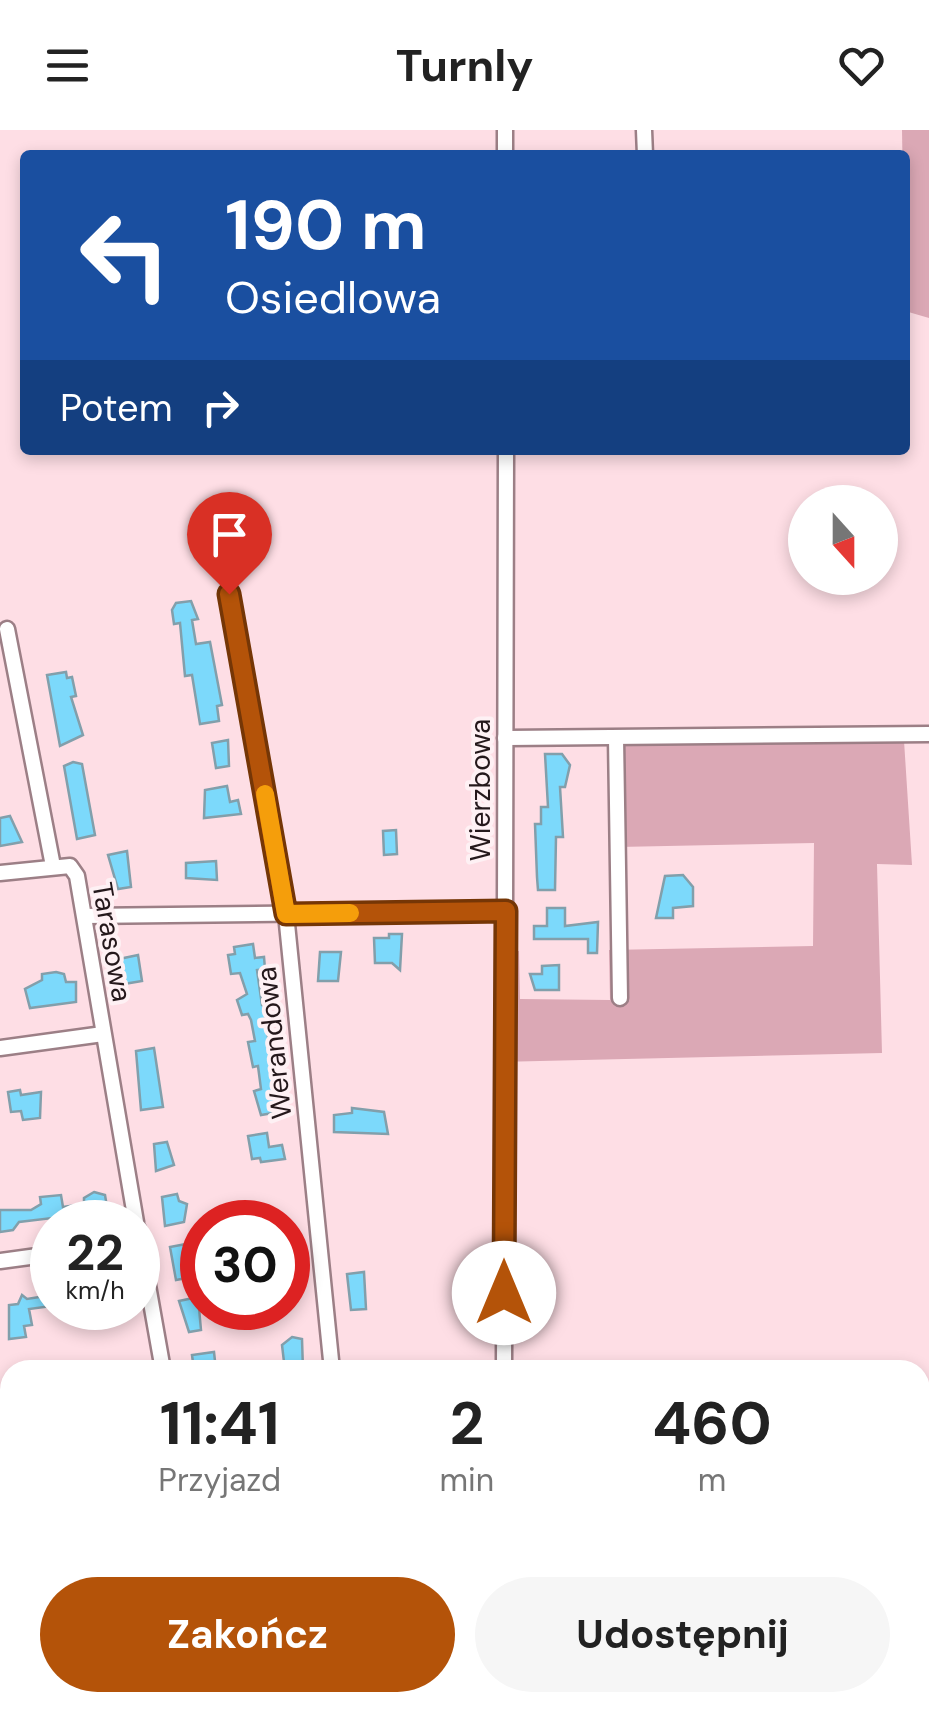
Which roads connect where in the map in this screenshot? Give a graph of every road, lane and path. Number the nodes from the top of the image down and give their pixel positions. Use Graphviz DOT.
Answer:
graph roads {
  1 [pos="506,455"];
  2 [pos="229,594"];
  3 [pos="7,630"];
  4 [pos="929,734"];
  5 [pos="504,738"];
  6 [pos="616,738"];
  7 [pos="53,866"];
  8 [pos="0,873"];
  9 [pos="506,911"];
  10 [pos="286,914"];
  11 [pos="85,916"];
  12 [pos="620,998"];
  13 [pos="102,1034"];
  14 [pos="0,1048"];
  15 [pos="132,1200"];
  16 [pos="30,1257"];
  17 [pos="0,1261"];
  18 [pos="156,1330"];
  19 [pos="161,1360"];
  20 [pos="331,1360"];
  21 [pos="504,1360"];
  1 -- 5 [label="street, Wierzbowa"];
  2 -- 10 [label="street, Werandowa"];
  3 -- 7 [label="street, Tarasowa"];
  4 -- 6 [label="street"];
  5 -- 6 [label="street"];
  5 -- 9 [label="street, Wierzbowa"];
  6 -- 12 [label="street"];
  7 -- 8 [label="street"];
  7 -- 11 [label="street, Tarasowa"];
  9 -- 10 [label="street"];
  9 -- 21 [label="street, Wierzbowa"];
  10 -- 11 [label="street"];
  10 -- 20 [label="street, Werandowa"];
  11 -- 13 [label="street, Tarasowa"];
  13 -- 14 [label="street"];
  13 -- 15 [label="street, Tarasowa"];
  16 -- 17 [label="street"];
  18 -- 19 [label="street, Tarasowa"];
}
